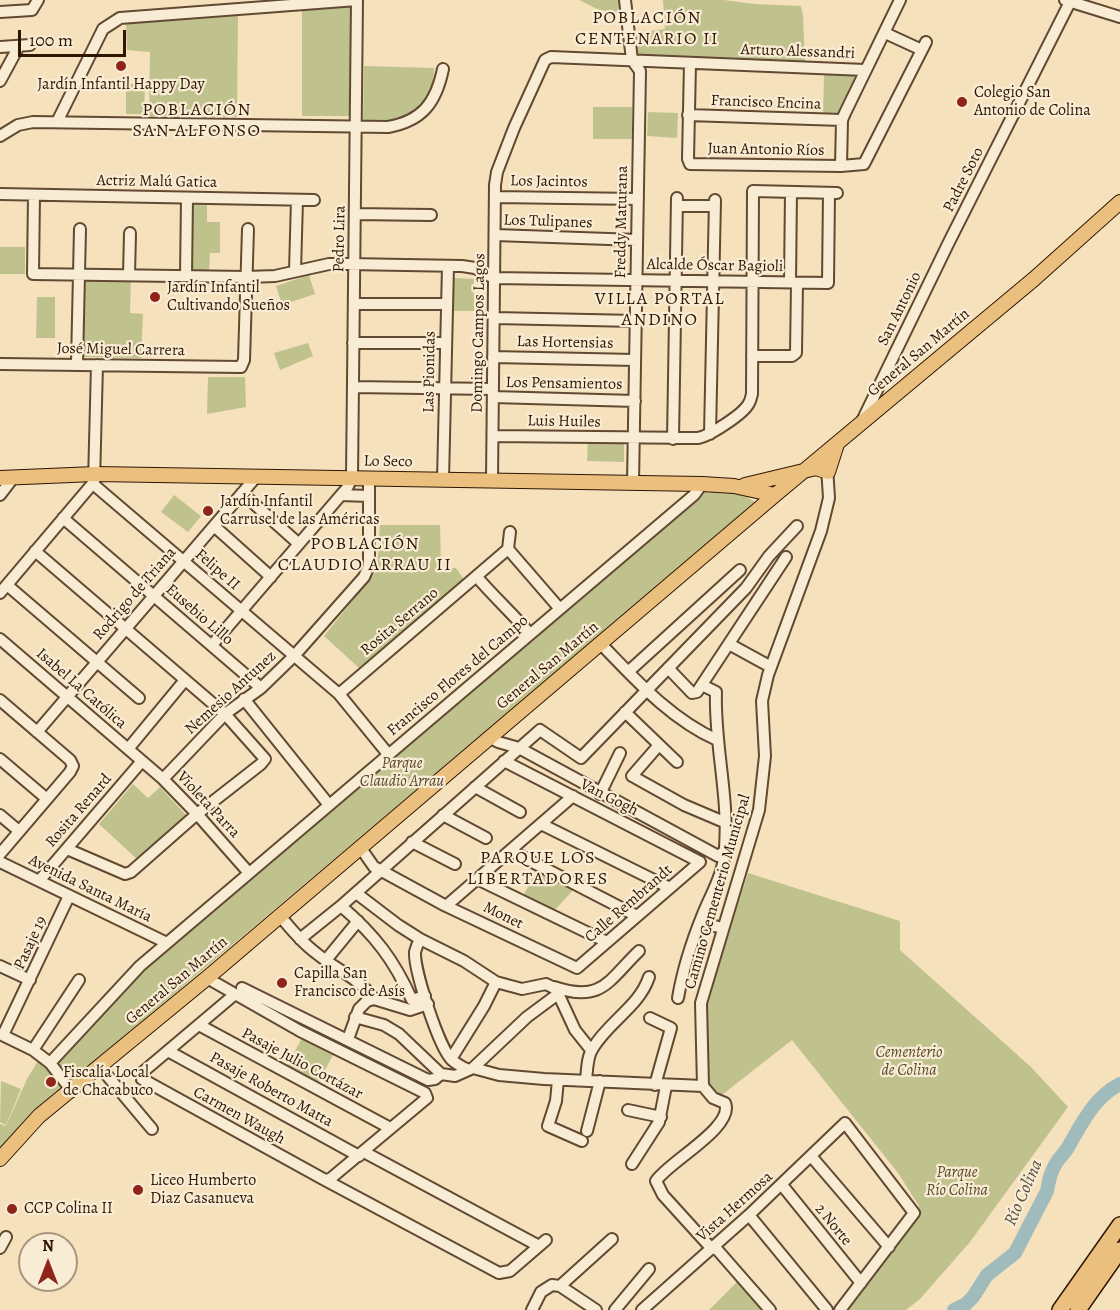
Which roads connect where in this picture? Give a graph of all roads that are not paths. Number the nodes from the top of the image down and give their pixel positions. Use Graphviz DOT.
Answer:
graph roads {
  1 [pos="38,0"];
  2 [pos="357,0"];
  3 [pos="625,0"];
  4 [pos="900,0"];
  5 [pos="1073,1"];
  6 [pos="8,8"];
  7 [pos="1120,17"];
  8 [pos="885,33"];
  9 [pos="0,47"];
  10 [pos="551,57"];
  11 [pos="632,60"];
  12 [pos="690,63"];
  13 [pos="443,69"];
  14 [pos="865,70"];
  15 [pos="0,81"];
  16 [pos="688,115"];
  17 [pos="842,120"];
  18 [pos="57,122"];
  19 [pos="356,128"];
  20 [pos="0,136"];
  21 [pos="841,166"];
  22 [pos="495,191"];
  23 [pos="791,192"];
  24 [pos="0,194"];
  25 [pos="34,195"];
  26 [pos="187,198"];
  27 [pos="638,199"];
  28 [pos="297,200"];
  29 [pos="314,200"];
  30 [pos="1120,202"];
  31 [pos="355,214"];
  32 [pos="431,215"];
  33 [pos="80,229"];
  34 [pos="248,229"];
  35 [pos="130,233"];
  36 [pos="495,235"];
  37 [pos="637,240"];
  38 [pos="949,242"];
  39 [pos="354,264"];
  40 [pos="448,266"];
  41 [pos="295,271"];
  42 [pos="79,274"];
  43 [pos="129,275"];
  44 [pos="186,276"];
  45 [pos="247,277"];
  46 [pos="494,278"];
  47 [pos="637,280"];
  48 [pos="676,281"];
  49 [pos="714,281"];
  50 [pos="753,282"];
  51 [pos="793,282"];
  52 [pos="354,304"];
  53 [pos="447,304"];
  54 [pos="494,318"];
  55 [pos="636,321"];
  56 [pos="353,343"];
  57 [pos="446,343"];
  58 [pos="752,356"];
  59 [pos="493,357"];
  60 [pos="635,360"];
  61 [pos="0,364"];
  62 [pos="77,364"];
  63 [pos="97,365"];
  64 [pos="353,387"];
  65 [pos="445,388"];
  66 [pos="493,393"];
  67 [pos="635,401"];
  68 [pos="862,422"];
  69 [pos="710,434"];
  70 [pos="493,436"];
  71 [pos="634,438"];
  72 [pos="673,439"];
  73 [pos="837,443"];
  74 [pos="824,455"];
  75 [pos="805,469"];
  76 [pos="828,472"];
  77 [pos="256,477"];
  78 [pos="7,478"];
  79 [pos="352,478"];
  80 [pos="369,478"];
  81 [pos="94,479"];
  82 [pos="443,480"];
  83 [pos="492,480"];
  84 [pos="633,483"];
  85 [pos="702,484"];
  86 [pos="734,486"];
  87 [pos="242,493"];
  88 [pos="0,495"];
  89 [pos="341,495"];
  90 [pos="775,495"];
  91 [pos="368,496"];
  92 [pos="763,505"];
  93 [pos="63,518"];
  94 [pos="214,526"];
  95 [pos="797,526"];
  96 [pos="510,532"];
  97 [pos="299,544"];
  98 [pos="508,549"];
  99 [pos="35,551"];
  100 [pos="786,557"];
  101 [pos="183,561"];
  102 [pos="740,570"];
  103 [pos="271,577"];
  104 [pos="477,577"];
  105 [pos="3,589"];
  106 [pos="154,596"];
  107 [pos="560,609"];
  108 [pos="242,611"];
  109 [pos="126,628"];
  110 [pos="530,634"];
  111 [pos="0,639"];
  112 [pos="600,643"];
  113 [pos="729,644"];
  114 [pos="212,645"];
  115 [pos="294,656"];
  116 [pos="97,662"];
  117 [pos="771,667"];
  118 [pos="668,668"];
  119 [pos="628,672"];
  120 [pos="185,680"];
  121 [pos="702,685"];
  122 [pos="261,688"];
  123 [pos="646,691"];
  124 [pos="339,694"];
  125 [pos="67,697"];
  126 [pos="139,698"];
  127 [pos="244,699"];
  128 [pos="0,700"];
  129 [pos="625,712"];
  130 [pos="225,714"];
  131 [pos="37,732"];
  132 [pos="489,737"];
  133 [pos="717,740"];
  134 [pos="659,744"];
  135 [pos="519,748"];
  136 [pos="128,749"];
  137 [pos="620,753"];
  138 [pos="388,754"];
  139 [pos="0,759"];
  140 [pos="142,761"];
  141 [pos="504,761"];
  142 [pos="677,762"];
  143 [pos="163,779"];
  144 [pos="475,787"];
  145 [pos="600,794"];
  146 [pos="573,796"];
  147 [pos="47,799"];
  148 [pos="329,805"];
  149 [pos="520,812"];
  150 [pos="197,814"];
  151 [pos="0,815"];
  152 [pos="444,815"];
  153 [pos="724,822"];
  154 [pos="541,824"];
  155 [pos="19,831"];
  156 [pos="486,838"];
  157 [pos="412,842"];
  158 [pos="360,847"];
  159 [pos="67,849"];
  160 [pos="511,851"];
  161 [pos="725,851"];
  162 [pos="0,854"];
  163 [pos="0,862"];
  164 [pos="700,862"];
  165 [pos="455,864"];
  166 [pos="380,870"];
  167 [pos="249,873"];
  168 [pos="477,879"];
  169 [pos="39,881"];
  170 [pos="670,888"];
  171 [pos="356,893"];
  172 [pos="69,896"];
  173 [pos="341,906"];
  174 [pos="446,906"];
  175 [pos="280,916"];
  176 [pos="637,916"];
  177 [pos="358,921"];
  178 [pos="700,922"];
  179 [pos="722,928"];
  180 [pos="300,939"];
  181 [pos="420,939"];
  182 [pos="607,942"];
  183 [pos="167,943"];
  184 [pos="639,951"];
  185 [pos="326,960"];
  186 [pos="0,966"];
  187 [pos="577,968"];
  188 [pos="650,977"];
  189 [pos="207,978"];
  190 [pos="30,980"];
  191 [pos="79,980"];
  192 [pos="496,982"];
  193 [pos="556,990"];
  194 [pos="238,992"];
  195 [pos="678,998"];
  196 [pos="374,999"];
  197 [pos="426,1000"];
  198 [pos="355,1017"];
  199 [pos="650,1018"];
  200 [pos="199,1025"];
  201 [pos="1,1034"];
  202 [pos="348,1039"];
  203 [pos="33,1050"];
  204 [pos="591,1050"];
  205 [pos="168,1051"];
  206 [pos="451,1059"];
  207 [pos="50,1063"];
  208 [pos="100,1067"];
  209 [pos="471,1069"];
  210 [pos="441,1074"];
  211 [pos="558,1080"];
  212 [pos="586,1080"];
  213 [pos="600,1081"];
  214 [pos="660,1085"];
  215 [pos="703,1086"];
  216 [pos="72,1091"];
  217 [pos="628,1110"];
  218 [pos="661,1117"];
  219 [pos="390,1128"];
  220 [pos="152,1129"];
  221 [pos="362,1154"];
  222 [pos="811,1156"];
  223 [pos="0,1159"];
  224 [pos="632,1164"];
  225 [pos="327,1180"];
  226 [pos="782,1185"];
  227 [pos="749,1215"];
  228 [pos="1120,1226"];
  229 [pos="6,1237"];
  230 [pos="612,1239"];
  231 [pos="713,1247"];
  232 [pos="889,1247"];
  233 [pos="0,1248"];
  234 [pos="1120,1250"];
  235 [pos="649,1269"];
  236 [pos="861,1283"];
  237 [pos="560,1286"];
  238 [pos="654,1306"];
  239 [pos="531,1310"];
  240 [pos="596,1310"];
  241 [pos="615,1310"];
  242 [pos="642,1310"];
  243 [pos="770,1310"];
  244 [pos="827,1310"];
  245 [pos="840,1310"];
  246 [pos="1060,1310"];
  247 [pos="1078,1310"];
  1 -- 6 [label="street"];
  2 -- 18 [label="street"];
  2 -- 19 [label="street, Pedro Lira"];
  3 -- 11 [label="street, Freddy Maturana"];
  4 -- 8 [label="street"];
  5 -- 7 [label="street"];
  5 -- 38 [label="street, Padre Soto"];
  8 -- 14 [label="street"];
  8 -- 21 [label="street, Juan Antonio Ríos"];
  9 -- 15 [label="street"];
  10 -- 11 [label="street, Arturo Alessandri"];
  10 -- 22 [label="street, Domingo Campos Lagos"];
  11 -- 12 [label="street, Arturo Alessandri"];
  11 -- 27 [label="street, Freddy Maturana"];
  12 -- 14 [label="street, Arturo Alessandri"];
  12 -- 16 [label="street"];
  13 -- 19 [label="street"];
  14 -- 17 [label="street"];
  16 -- 17 [label="street, Francisco Encina"];
  16 -- 21 [label="street, Juan Antonio Ríos"];
  17 -- 21 [label="street"];
  18 -- 19 [label="street"];
  18 -- 20 [label="street"];
  19 -- 31 [label="street, Pedro Lira"];
  22 -- 27 [label="street, Los Jacintos"];
  22 -- 36 [label="street, Domingo Campos Lagos"];
  23 -- 50 [label="street"];
  23 -- 51 [label="street"];
  23 -- 51 [label="street, Alcalde Óscar Bagioli"];
  24 -- 25 [label="street, Actriz Malú Gatica"];
  25 -- 26 [label="street, Actriz Malú Gatica"];
  25 -- 42 [label="street"];
  26 -- 28 [label="street, Actriz Malú Gatica"];
  26 -- 44 [label="street"];
  27 -- 37 [label="street, Freddy Maturana"];
  28 -- 29 [label="street, Actriz Malú Gatica"];
  28 -- 41 [label="street"];
  30 -- 68 [label="main road, General San Martín"];
  31 -- 32 [label="street"];
  31 -- 39 [label="street, Pedro Lira"];
  33 -- 42 [label="street"];
  34 -- 45 [label="street"];
  35 -- 43 [label="street"];
  36 -- 37 [label="street, Los Tulipanes"];
  36 -- 46 [label="street, Domingo Campos Lagos"];
  37 -- 47 [label="street, Freddy Maturana"];
  38 -- 68 [label="street, San Antonio"];
  39 -- 40 [label="street"];
  39 -- 41 [label="street"];
  39 -- 52 [label="street, Pedro Lira"];
  40 -- 46 [label="street"];
  40 -- 53 [label="street, Las Pionidas"];
  41 -- 45 [label="street"];
  42 -- 43 [label="street"];
  42 -- 62 [label="street"];
  43 -- 44 [label="street"];
  44 -- 45 [label="street"];
  45 -- 63 [label="street, José Miguel Carrera"];
  46 -- 47 [label="street, Alcalde Óscar Bagioli"];
  46 -- 54 [label="street, Domingo Campos Lagos"];
  47 -- 48 [label="street, Alcalde Óscar Bagioli"];
  47 -- 55 [label="street, Freddy Maturana"];
  48 -- 49 [label="street, Alcalde Óscar Bagioli"];
  48 -- 49 [label="street"];
  48 -- 72 [label="street"];
  49 -- 50 [label="street, Alcalde Óscar Bagioli"];
  49 -- 69 [label="street"];
  50 -- 51 [label="street, Alcalde Óscar Bagioli"];
  50 -- 58 [label="street"];
  51 -- 58 [label="street"];
  52 -- 53 [label="street"];
  52 -- 56 [label="street, Pedro Lira"];
  53 -- 57 [label="street, Las Pionidas"];
  54 -- 55 [label="street"];
  54 -- 59 [label="street, Domingo Campos Lagos"];
  55 -- 60 [label="street, Freddy Maturana"];
  56 -- 57 [label="street"];
  56 -- 64 [label="street, Pedro Lira"];
  57 -- 65 [label="street, Las Pionidas"];
  58 -- 69 [label="street"];
  59 -- 60 [label="street, Las Hortensias"];
  59 -- 66 [label="street, Domingo Campos Lagos"];
  60 -- 67 [label="street, Freddy Maturana"];
  61 -- 62 [label="street, José Miguel Carrera"];
  62 -- 63 [label="street, José Miguel Carrera"];
  63 -- 81 [label="street"];
  64 -- 65 [label="street, Los Pensamientos"];
  64 -- 79 [label="street, Pedro Lira"];
  65 -- 66 [label="street, Los Pensamientos"];
  65 -- 82 [label="street, Las Pionidas"];
  66 -- 67 [label="street, Los Pensamientos"];
  66 -- 70 [label="street, Domingo Campos Lagos"];
  67 -- 71 [label="street, Freddy Maturana"];
  68 -- 73 [label="main road, General San Martín"];
  69 -- 72 [label="street, Luis Huiles"];
  70 -- 71 [label="street, Luis Huiles"];
  70 -- 83 [label="street, Domingo Campos Lagos"];
  71 -- 72 [label="street, Luis Huiles"];
  71 -- 84 [label="street, Freddy Maturana"];
  73 -- 74 [label="main road, General San Martín"];
  73 -- 76 [label="main road"];
  74 -- 75 [label="main road, General San Martín"];
  74 -- 76 [label="street, Camino Cementerio Municipal"];
  75 -- 76 [label="main road"];
  75 -- 86 [label="main road"];
  75 -- 90 [label="main road, General San Martín"];
  76 -- 117 [label="street, Camino Cementerio Municipal"];
  77 -- 79 [label="main road, Lo Seco"];
  77 -- 81 [label="main road, Lo Seco"];
  77 -- 87 [label="street, Rodrigo de Triana"];
  78 -- 81 [label="main road, Lo Seco"];
  78 -- 88 [label="street"];
  79 -- 80 [label="main road, Lo Seco"];
  79 -- 89 [label="street"];
  80 -- 82 [label="main road, Lo Seco"];
  80 -- 91 [label="street, Nemesio Antunez"];
  81 -- 93 [label="street"];
  81 -- 101 [label="street, Felipe II"];
  82 -- 83 [label="main road, Lo Seco"];
  83 -- 84 [label="main road, Lo Seco"];
  84 -- 85 [label="main road, Lo Seco"];
  85 -- 86 [label="main road, Lo Seco"];
  85 -- 107 [label="street, Francisco Flores del Campo"];
  86 -- 90 [label="main road, Lo Seco"];
  86 -- 92 [label="main road"];
  87 -- 94 [label="street, Rodrigo de Triana"];
  87 -- 97 [label="street"];
  89 -- 91 [label="street"];
  89 -- 97 [label="street"];
  90 -- 92 [label="main road, General San Martín"];
  91 -- 115 [label="street, Nemesio Antunez"];
  92 -- 112 [label="main road, General San Martín"];
  93 -- 99 [label="street"];
  93 -- 106 [label="street, Eusebio Lillo"];
  94 -- 101 [label="street, Rodrigo de Triana"];
  94 -- 103 [label="street"];
  95 -- 118 [label="street"];
  96 -- 98 [label="street"];
  97 -- 103 [label="street"];
  98 -- 104 [label="street, Rosita Serrano"];
  98 -- 107 [label="street"];
  99 -- 105 [label="street"];
  99 -- 109 [label="street"];
  100 -- 113 [label="street"];
  101 -- 106 [label="street, Rodrigo de Triana"];
  101 -- 108 [label="street, Felipe II"];
  102 -- 119 [label="street"];
  103 -- 108 [label="street"];
  104 -- 110 [label="street"];
  104 -- 124 [label="street, Rosita Serrano"];
  105 -- 116 [label="street"];
  106 -- 109 [label="street, Rodrigo de Triana"];
  106 -- 114 [label="street, Eusebio Lillo"];
  107 -- 110 [label="street, Francisco Flores del Campo"];
  108 -- 114 [label="street"];
  108 -- 115 [label="street, Felipe II"];
  109 -- 116 [label="street, Rodrigo de Triana"];
  109 -- 120 [label="street"];
  110 -- 138 [label="street, Francisco Flores del Campo"];
  111 -- 125 [label="street, Isabel La Católica"];
  112 -- 119 [label="street"];
  112 -- 132 [label="main road, General San Martín"];
  113 -- 117 [label="street"];
  113 -- 121 [label="street"];
  114 -- 122 [label="street, Eusebio Lillo"];
  115 -- 122 [label="street, Nemesio Antunez"];
  115 -- 124 [label="street, Felipe II"];
  116 -- 125 [label="street, Rodrigo de Triana"];
  116 -- 126 [label="street"];
  117 -- 179 [label="street, Camino Cementerio Municipal"];
  118 -- 121 [label="street"];
  118 -- 123 [label="street"];
  119 -- 123 [label="street"];
  120 -- 130 [label="street"];
  120 -- 136 [label="street"];
  121 -- 133 [label="street"];
  122 -- 127 [label="street, Nemesio Antunez"];
  123 -- 129 [label="street"];
  123 -- 133 [label="street"];
  124 -- 138 [label="street, Felipe II"];
  125 -- 131 [label="street, Rodrigo de Triana"];
  125 -- 136 [label="street, Isabel La Católica"];
  127 -- 130 [label="street, Nemesio Antunez"];
  127 -- 148 [label="street"];
  128 -- 131 [label="street"];
  129 -- 134 [label="street"];
  129 -- 135 [label="street"];
  130 -- 143 [label="street, Nemesio Antunez"];
  130 -- 150 [label="street"];
  131 -- 147 [label="street"];
  132 -- 135 [label="street"];
  132 -- 158 [label="main road, General San Martín"];
  133 -- 153 [label="street"];
  134 -- 142 [label="street"];
  134 -- 153 [label="street"];
  135 -- 141 [label="street"];
  135 -- 145 [label="street"];
  136 -- 140 [label="street, Isabel La Católica"];
  137 -- 145 [label="street"];
  138 -- 148 [label="street, Francisco Flores del Campo"];
  139 -- 147 [label="street"];
  140 -- 143 [label="street, Violeta Parra"];
  140 -- 159 [label="street, Rosita Renard"];
  141 -- 144 [label="street"];
  141 -- 146 [label="street, Van Gogh"];
  143 -- 150 [label="street, Violeta Parra"];
  144 -- 149 [label="street"];
  144 -- 152 [label="street"];
  145 -- 161 [label="street"];
  146 -- 154 [label="street"];
  146 -- 164 [label="street, Van Gogh"];
  147 -- 155 [label="street"];
  148 -- 167 [label="street, Francisco Flores del Campo"];
  150 -- 159 [label="street"];
  150 -- 167 [label="street, Violeta Parra"];
  151 -- 155 [label="street"];
  152 -- 156 [label="street"];
  152 -- 157 [label="street"];
  153 -- 161 [label="street"];
  154 -- 160 [label="street"];
  154 -- 170 [label="street"];
  155 -- 162 [label="street"];
  157 -- 165 [label="street"];
  157 -- 166 [label="street"];
  158 -- 166 [label="street, Monet"];
  158 -- 175 [label="main road, General San Martín"];
  159 -- 169 [label="street, Rosita Renard"];
  160 -- 168 [label="street"];
  160 -- 176 [label="street"];
  161 -- 178 [label="street"];
  163 -- 169 [label="street, Avenida Santa María"];
  164 -- 170 [label="street, Calle Rembrandt"];
  166 -- 171 [label="street"];
  166 -- 174 [label="street, Monet"];
  167 -- 183 [label="street, Francisco Flores del Campo"];
  168 -- 174 [label="street"];
  168 -- 182 [label="street"];
  169 -- 172 [label="street, Avenida Santa María"];
  170 -- 176 [label="street, Calle Rembrandt"];
  171 -- 173 [label="street"];
  171 -- 181 [label="street"];
  172 -- 183 [label="street, Avenida Santa María"];
  172 -- 190 [label="street, Pasaje 19"];
  173 -- 177 [label="street"];
  173 -- 180 [label="street"];
  174 -- 187 [label="street, Monet"];
  175 -- 180 [label="street"];
  175 -- 189 [label="main road, General San Martín"];
  176 -- 182 [label="street, Calle Rembrandt"];
  177 -- 185 [label="street"];
  177 -- 197 [label="street"];
  178 -- 179 [label="street"];
  178 -- 195 [label="street"];
  179 -- 215 [label="street, Camino Cementerio Municipal"];
  180 -- 185 [label="street"];
  181 -- 192 [label="street"];
  181 -- 197 [label="street"];
  182 -- 187 [label="street, Calle Rembrandt"];
  183 -- 207 [label="street, Francisco Flores del Campo"];
  184 -- 193 [label="street"];
  185 -- 196 [label="street"];
  186 -- 190 [label="street"];
  188 -- 204 [label="street"];
  189 -- 194 [label="street"];
  189 -- 208 [label="main road, General San Martín"];
  190 -- 201 [label="street, Pasaje 19"];
  191 -- 203 [label="street"];
  192 -- 193 [label="street"];
  192 -- 206 [label="street"];
  193 -- 204 [label="street"];
  193 -- 209 [label="street"];
  194 -- 200 [label="street"];
  194 -- 202 [label="street"];
  194 -- 219 [label="street"];
  196 -- 197 [label="street"];
  196 -- 198 [label="street"];
  197 -- 206 [label="street"];
  198 -- 202 [label="street"];
  198 -- 210 [label="street"];
  199 -- 214 [label="street"];
  200 -- 205 [label="street"];
  200 -- 219 [label="street, Pasaje Julio Cortázar"];
  201 -- 203 [label="street"];
  202 -- 210 [label="street"];
  203 -- 207 [label="street"];
  204 -- 212 [label="street"];
  205 -- 221 [label="street, Pasaje Roberto Matta"];
  205 -- 225 [label="street, Carmen Waugh"];
  206 -- 209 [label="street"];
  207 -- 216 [label="street"];
  208 -- 216 [label="main road, General San Martín"];
  208 -- 220 [label="street"];
  209 -- 210 [label="street"];
  209 -- 211 [label="street"];
  211 -- 212 [label="street"];
  211 -- 213 [label="street"];
  212 -- 213 [label="street"];
  213 -- 214 [label="street"];
  214 -- 215 [label="street"];
  214 -- 218 [label="street"];
  215 -- 231 [label="street"];
  216 -- 223 [label="main road, General San Martín"];
  217 -- 218 [label="street"];
  218 -- 224 [label="street"];
  219 -- 221 [label="street"];
  221 -- 225 [label="street"];
  221 -- 225 [label="street, Pasaje Roberto Matta"];
  222 -- 226 [label="street, Vista Hermosa"];
  222 -- 232 [label="street"];
  222 -- 232 [label="street, Vista Hermosa"];
  226 -- 227 [label="street, Vista Hermosa"];
  226 -- 236 [label="street, 2 Norte"];
  227 -- 231 [label="street, Vista Hermosa"];
  227 -- 244 [label="street"];
  228 -- 246 [label="highway"];
  229 -- 233 [label="street"];
  230 -- 237 [label="street"];
  231 -- 238 [label="street, Vista Hermosa"];
  231 -- 243 [label="street"];
  232 -- 236 [label="street"];
  234 -- 247 [label="highway"];
  235 -- 241 [label="street"];
  236 -- 245 [label="street"];
  237 -- 239 [label="street"];
  237 -- 240 [label="street"];
  238 -- 242 [label="street, Vista Hermosa"];
}
